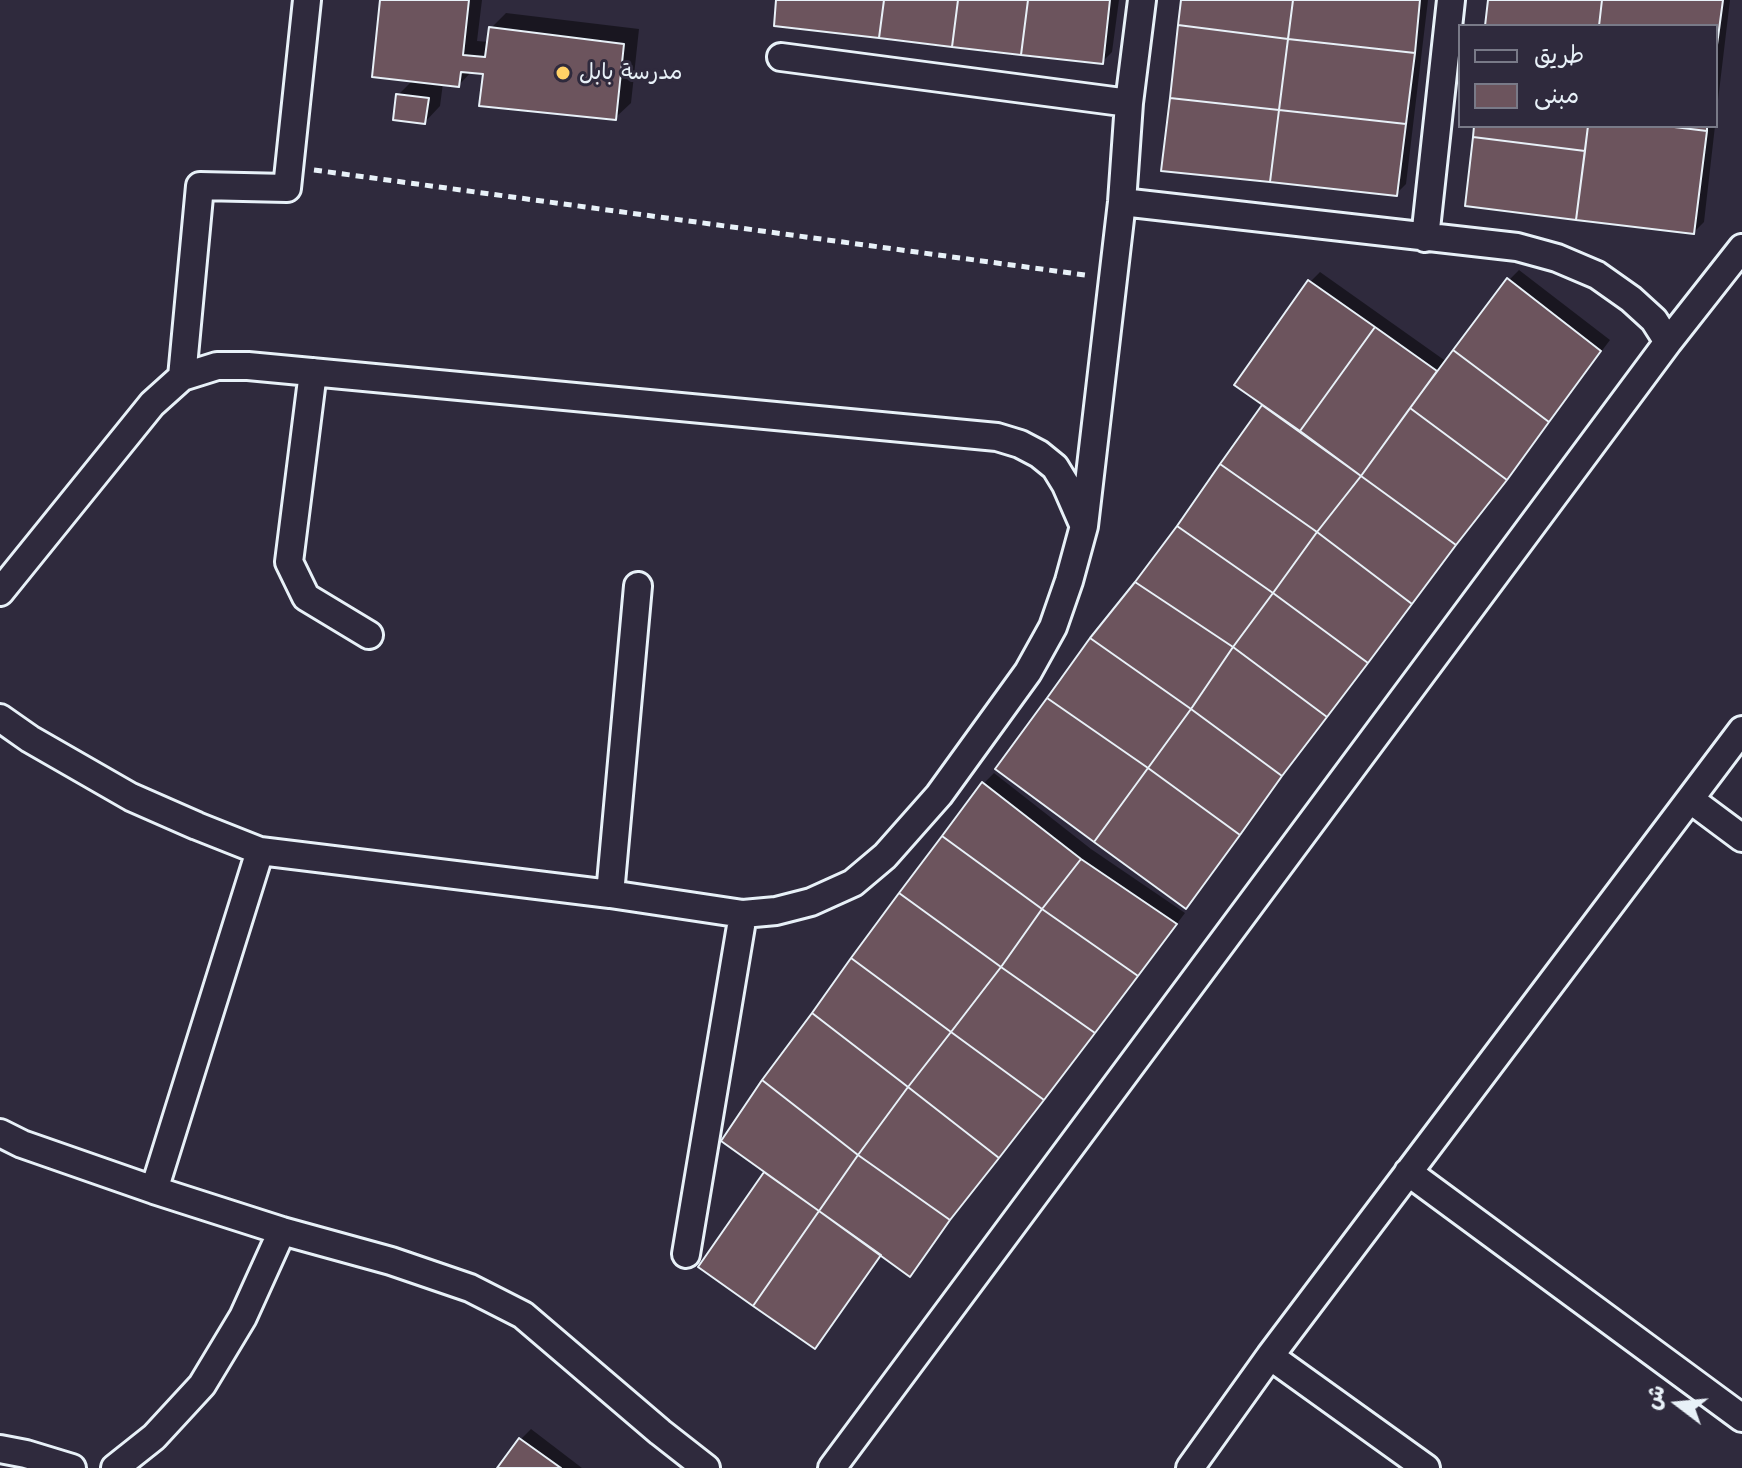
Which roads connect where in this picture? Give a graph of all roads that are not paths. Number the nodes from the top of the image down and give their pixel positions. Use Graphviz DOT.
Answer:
graph roads {
  1 [pos="307,0"];
  2 [pos="1142,0"];
  3 [pos="1451,0"];
  4 [pos="781,57"];
  5 [pos="1129,103"];
  6 [pos="1122,202"];
  7 [pos="1425,238"];
  8 [pos="1742,248"];
  9 [pos="1668,342"];
  10 [pos="313,372"];
  11 [pos="182,377"];
  12 [pos="1084,526"];
  13 [pos="638,586"];
  14 [pos="0,592"];
  15 [pos="369,635"];
  16 [pos="0,718"];
  17 [pos="1742,730"];
  18 [pos="1691,800"];
  19 [pos="1742,838"];
  20 [pos="260,851"];
  21 [pos="610,894"];
  22 [pos="743,914"];
  23 [pos="0,1133"];
  24 [pos="1408,1172"];
  25 [pos="154,1190"];
  26 [pos="282,1231"];
  27 [pos="686,1254"];
  28 [pos="1270,1356"];
  29 [pos="1742,1418"];
  30 [pos="0,1449"];
  31 [pos="72,1468"];
  32 [pos="115,1468"];
  33 [pos="706,1468"];
  34 [pos="832,1468"];
  35 [pos="1190,1468"];
  36 [pos="1426,1468"];
  1 -- 11 [label="street"];
  2 -- 5 [label="street"];
  3 -- 7 [label="street"];
  4 -- 5 [label="street"];
  5 -- 6 [label="street"];
  6 -- 7 [label="street"];
  6 -- 12 [label="street"];
  7 -- 9 [label="street"];
  8 -- 9 [label="street"];
  9 -- 34 [label="street"];
  10 -- 11 [label="street"];
  10 -- 12 [label="street"];
  10 -- 15 [label="street"];
  11 -- 14 [label="street"];
  12 -- 22 [label="street"];
  13 -- 21 [label="street"];
  16 -- 20 [label="street"];
  17 -- 18 [label="street"];
  18 -- 19 [label="street"];
  18 -- 24 [label="street"];
  20 -- 21 [label="street"];
  20 -- 25 [label="street"];
  21 -- 22 [label="street"];
  22 -- 27 [label="street"];
  23 -- 25 [label="street"];
  24 -- 28 [label="street"];
  24 -- 29 [label="street"];
  25 -- 26 [label="street"];
  26 -- 32 [label="street"];
  26 -- 33 [label="street"];
  28 -- 35 [label="street"];
  28 -- 36 [label="street"];
  30 -- 31 [label="street"];
}
